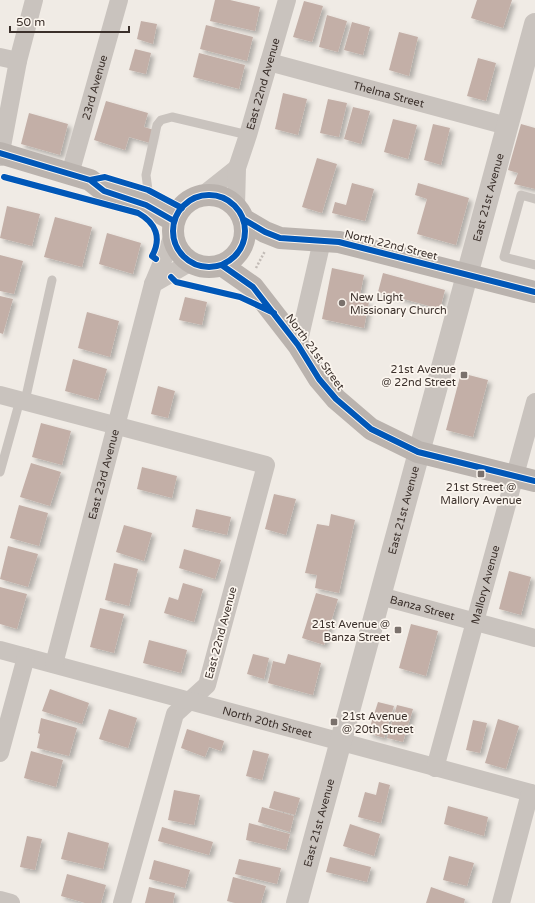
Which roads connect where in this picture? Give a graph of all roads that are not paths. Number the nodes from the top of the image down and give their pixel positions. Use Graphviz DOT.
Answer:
graph roads {
  1 [pos="34,0"];
  2 [pos="118,0"];
  3 [pos="287,0"];
  4 [pos="535,24"];
  5 [pos="0,56"];
  6 [pos="18,61"];
  7 [pos="269,62"];
  8 [pos="507,126"];
  9 [pos="248,136"];
  10 [pos="0,154"];
  11 [pos="237,168"];
  12 [pos="80,177"];
  13 [pos="148,190"];
  14 [pos="203,195"];
  15 [pos="535,199"];
  16 [pos="240,213"];
  17 [pos="176,221"];
  18 [pos="322,240"];
  19 [pos="190,262"];
  20 [pos="535,265"];
  21 [pos="223,266"];
  22 [pos="466,274"];
  23 [pos="52,280"];
  24 [pos="153,284"];
  25 [pos="535,292"];
  26 [pos="298,345"];
  27 [pos="0,395"];
  28 [pos="23,401"];
  29 [pos="535,402"];
  30 [pos="118,426"];
  31 [pos="418,452"];
  32 [pos="0,472"];
  33 [pos="514,475"];
  34 [pos="535,481"];
  35 [pos="380,596"];
  36 [pos="474,622"];
  37 [pos="535,638"];
  38 [pos="0,650"];
  39 [pos="26,657"];
  40 [pos="54,664"];
  41 [pos="190,701"];
  42 [pos="341,742"];
  43 [pos="0,753"];
  44 [pos="435,768"];
  45 [pos="533,793"];
  46 [pos="0,900"];
  47 [pos="11,903"];
  48 [pos="122,903"];
  49 [pos="297,903"];
  50 [pos="501,903"];
  1 -- 6 [label="street"];
  2 -- 12 [label="street, 23rd Avenue"];
  3 -- 7 [label="street, East 22nd Avenue"];
  4 -- 8 [label="street, East 21st Avenue"];
  5 -- 6 [label="street"];
  6 -- 10 [label="street"];
  7 -- 8 [label="street, Thelma Street"];
  7 -- 9 [label="street, East 22nd Avenue"];
  8 -- 22 [label="street, East 21st Avenue"];
  9 -- 11 [label="street, East 22nd Avenue"];
  9 -- 13 [label="lane"];
  10 -- 12 [label="main road"];
  11 -- 14 [label="street"];
  11 -- 16 [label="street, East 22nd Avenue"];
  12 -- 13 [label="main road"];
  12 -- 17 [label="main road"];
  13 -- 17 [label="main road"];
  14 -- 16 [label="main road"];
  14 -- 17 [label="main road"];
  15 -- 20 [label="lane"];
  16 -- 18 [label="main road, North 22nd Street"];
  16 -- 21 [label="main road"];
  17 -- 19 [label="main road"];
  17 -- 24 [label="street, East 23rd Avenue"];
  18 -- 22 [label="main road, North 22nd Street"];
  18 -- 26 [label="street"];
  19 -- 21 [label="main road"];
  19 -- 24 [label="street"];
  21 -- 26 [label="main road, North 21st Street"];
  22 -- 25 [label="main road, North 22nd Street"];
  22 -- 31 [label="street, East 21st Avenue"];
  23 -- 28 [label="lane"];
  24 -- 30 [label="street, East 23rd Avenue"];
  26 -- 31 [label="main road, North 21st Street"];
  27 -- 28 [label="street"];
  28 -- 30 [label="street"];
  28 -- 32 [label="lane"];
  29 -- 33 [label="street, Mallory Avenue"];
  30 -- 40 [label="street, East 23rd Avenue"];
  30 -- 41 [label="street, East 22nd Avenue"];
  31 -- 33 [label="main road, North 21st Street"];
  31 -- 35 [label="street, East 21st Avenue"];
  33 -- 34 [label="main road, North 21st Street"];
  33 -- 36 [label="street, Mallory Avenue"];
  35 -- 36 [label="street, Banza Street"];
  35 -- 42 [label="street, East 21st Avenue"];
  36 -- 37 [label="street, Banza Street"];
  36 -- 44 [label="street, Mallory Avenue"];
  38 -- 39 [label="street, North 20th Street"];
  39 -- 40 [label="street, North 20th Street"];
  39 -- 43 [label="street"];
  40 -- 41 [label="street, North 20th Street"];
  41 -- 42 [label="street, North 20th Street"];
  41 -- 48 [label="street, East 22nd Avenue"];
  42 -- 44 [label="street, North 20th Street"];
  42 -- 49 [label="street, East 21st Avenue"];
  44 -- 45 [label="street, North 20th Street"];
  45 -- 50 [label="street"];
  46 -- 47 [label="street"];
}
